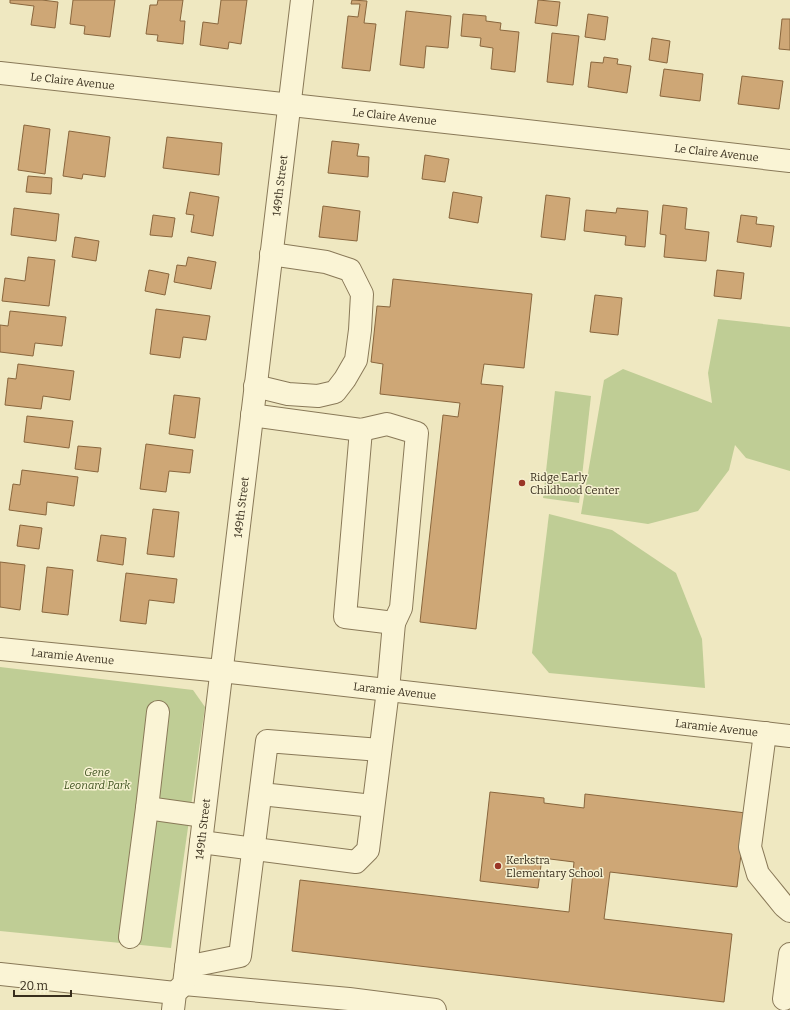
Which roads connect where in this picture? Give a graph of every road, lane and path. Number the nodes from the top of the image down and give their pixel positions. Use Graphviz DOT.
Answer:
graph roads {
  1 [pos="302,0"];
  2 [pos="0,74"];
  3 [pos="289,105"];
  4 [pos="790,161"];
  5 [pos="271,254"];
  6 [pos="255,386"];
  7 [pos="252,416"];
  8 [pos="361,430"];
  9 [pos="394,623"];
  10 [pos="0,649"];
  11 [pos="221,671"];
  12 [pos="388,690"];
  13 [pos="158,712"];
  14 [pos="765,733"];
  15 [pos="790,736"];
  16 [pos="380,750"];
  17 [pos="261,794"];
  18 [pos="373,806"];
  19 [pos="147,808"];
  20 [pos="204,816"];
  21 [pos="201,842"];
  22 [pos="254,850"];
  23 [pos="790,911"];
  24 [pos="130,937"];
  25 [pos="790,954"];
  26 [pos="0,974"];
  27 [pos="179,988"];
  28 [pos="784,999"];
  29 [pos="348,1004"];
  30 [pos="428,1009"];
  1 -- 3 [label="street, 149th Street"];
  2 -- 3 [label="street, Le Claire Avenue"];
  3 -- 4 [label="street, Le Claire Avenue"];
  3 -- 5 [label="street, 149th Street"];
  5 -- 6 [label="street, 149th Street"];
  5 -- 6 [label="street"];
  6 -- 7 [label="street, 149th Street"];
  7 -- 8 [label="street"];
  7 -- 11 [label="street, 149th Street"];
  8 -- 9 [label="street"];
  8 -- 9 [label="street"];
  9 -- 12 [label="street"];
  10 -- 11 [label="street, Laramie Avenue"];
  11 -- 12 [label="street, Laramie Avenue"];
  11 -- 20 [label="street, 149th Street"];
  12 -- 14 [label="street, Laramie Avenue"];
  12 -- 16 [label="street"];
  13 -- 19 [label="street"];
  14 -- 15 [label="street, Laramie Avenue"];
  14 -- 23 [label="street"];
  16 -- 17 [label="street"];
  16 -- 18 [label="street"];
  17 -- 18 [label="street"];
  17 -- 22 [label="street"];
  18 -- 22 [label="street"];
  19 -- 20 [label="street"];
  19 -- 24 [label="street"];
  20 -- 21 [label="street, 149th Street"];
  21 -- 22 [label="street"];
  21 -- 27 [label="street, 149th Street"];
  22 -- 27 [label="street"];
  25 -- 28 [label="street"];
  26 -- 27 [label="street"];
  27 -- 29 [label="street"];
  29 -- 30 [label="street"];
}
